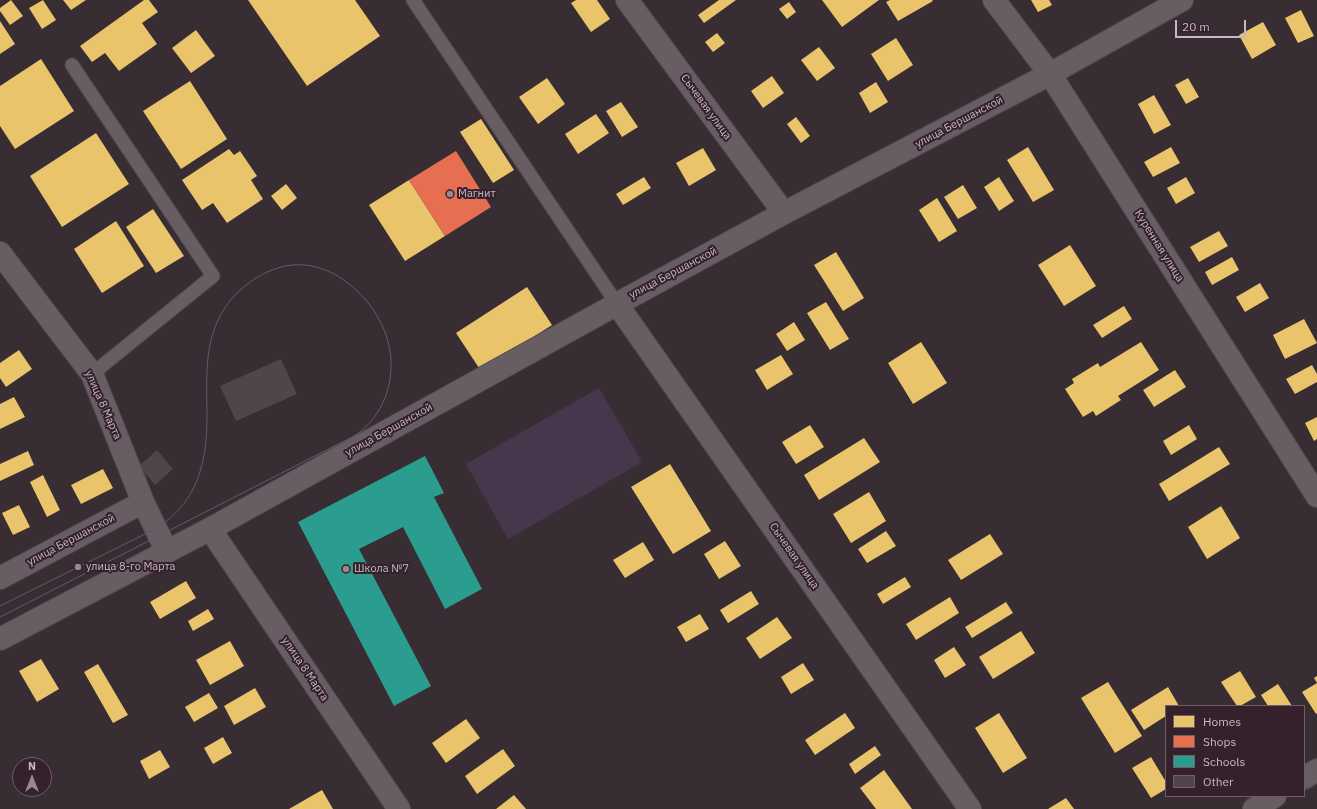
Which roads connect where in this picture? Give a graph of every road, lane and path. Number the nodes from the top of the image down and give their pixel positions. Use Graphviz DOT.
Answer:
graph roads {
  1 [pos="414,0"];
  2 [pos="627,0"];
  3 [pos="994,0"];
  4 [pos="1182,0"];
  5 [pos="72,65"];
  6 [pos="1050,74"];
  7 [pos="784,213"];
  8 [pos="0,253"];
  9 [pos="617,304"];
  10 [pos="92,374"];
  11 [pos="1317,496"];
  12 [pos="143,502"];
  13 [pos="210,529"];
  14 [pos="167,552"];
  15 [pos="0,578"];
  16 [pos="0,639"];
  17 [pos="1317,770"];
  18 [pos="1305,777"];
  19 [pos="1273,797"];
  20 [pos="399,809"];
  21 [pos="970,809"];
  22 [pos="1254,809"];
  1 -- 9 [label="lane"];
  2 -- 7 [label="street, Сычевая улица"];
  3 -- 6 [label="street, Куренная улица"];
  4 -- 6 [label="street, улица Бершанской"];
  5 -- 10 [label="lane"];
  6 -- 7 [label="street, улица Бершанской"];
  6 -- 11 [label="street, Куренная улица"];
  7 -- 9 [label="street, улица Бершанской"];
  8 -- 10 [label="street, улица 8 Марта"];
  9 -- 13 [label="street, улица Бершанской"];
  9 -- 21 [label="street, Сычевая улица"];
  10 -- 12 [label="street, улица 8 Марта"];
  12 -- 14 [label="street, улица 8 Марта"];
  12 -- 15 [label="street, улица Бершанской"];
  13 -- 14 [label="street, улица Бершанской"];
  13 -- 20 [label="street, улица 8 Марта"];
  14 -- 16 [label="street, улица Бершанской"];
  17 -- 18 [label="street"];
  19 -- 22 [label="street"];
}
